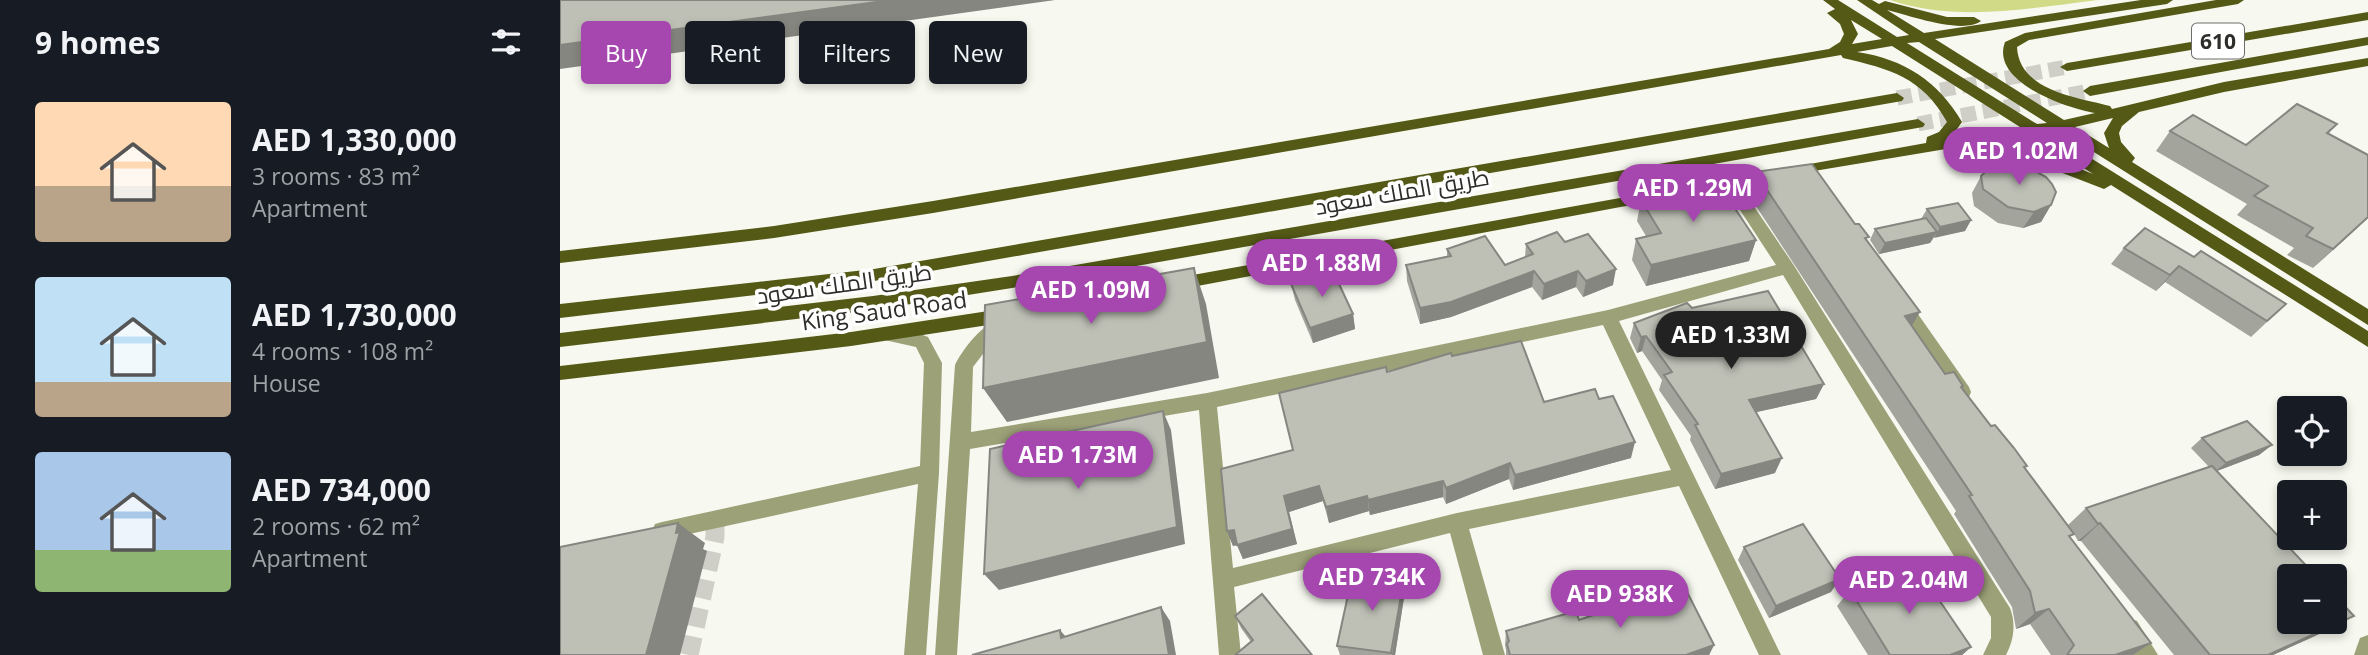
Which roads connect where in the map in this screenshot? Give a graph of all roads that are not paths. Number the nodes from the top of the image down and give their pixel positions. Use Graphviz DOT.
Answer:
graph roads {
  1 [pos="1818,0"];
  2 [pos="1829,0"];
  3 [pos="1863,0"];
  4 [pos="1875,0"];
  5 [pos="2116,0"];
  6 [pos="2167,0"];
  7 [pos="2238,0"];
  8 [pos="2368,16"];
  9 [pos="1925,38"];
  10 [pos="1896,41"];
  11 [pos="2368,41"];
  12 [pos="1826,54"];
  13 [pos="1800,59"];
  14 [pos="2368,62"];
  15 [pos="2067,66"];
  16 [pos="2090,91"];
  17 [pos="1897,98"];
  18 [pos="2165,99"];
  19 [pos="2140,106"];
  20 [pos="1918,124"];
  21 [pos="2063,125"];
  22 [pos="2034,128"];
  23 [pos="1919,147"];
  24 [pos="1876,155"];
  25 [pos="1808,167"];
  26 [pos="1729,181"];
  27 [pos="1824,188"];
  28 [pos="2174,195"];
  29 [pos="2194,229"];
  30 [pos="560,257"];
  31 [pos="1787,268"];
  32 [pos="1886,282"];
  33 [pos="1160,287"];
  34 [pos="560,311"];
  35 [pos="1024,312"];
  36 [pos="1608,317"];
  37 [pos="2368,318"];
  38 [pos="882,334"];
  39 [pos="560,340"];
  40 [pos="2368,340"];
  41 [pos="560,373"];
  42 [pos="1207,401"];
  43 [pos="1971,405"];
  44 [pos="961,442"];
  45 [pos="929,473"];
  46 [pos="1684,476"];
  47 [pos="1457,522"];
  48 [pos="649,534"];
  49 [pos="1223,580"];
  50 [pos="2117,614"];
  51 [pos="2368,646"];
  52 [pos="915,655"];
  53 [pos="946,655"];
  54 [pos="1230,655"];
  55 [pos="1494,655"];
  56 [pos="1770,655"];
  57 [pos="1994,655"];
  58 [pos="2147,655"];
  59 [pos="2365,655"];
  1 -- 12 [label="main road"];
  2 -- 10 [label="main road"];
  3 -- 9 [label="main road"];
  4 -- 5 [label="main road"];
  6 -- 9 [label="main road"];
  7 -- 18 [label="main road"];
  8 -- 15 [label="main road, 610"];
  9 -- 10 [label="main road"];
  9 -- 21 [label="main road"];
  10 -- 12 [label="main road"];
  10 -- 22 [label="main road"];
  11 -- 16 [label="main road, 610"];
  12 -- 13 [label="main road"];
  13 -- 23 [label="main road"];
  13 -- 30 [label="main road"];
  14 -- 18 [label="main road"];
  17 -- 34 [label="main road, طريق الملك سعود"];
  18 -- 19 [label="main road"];
  19 -- 21 [label="main road"];
  19 -- 28 [label="main road"];
  20 -- 39 [label="main road, طريق الملك سعود"];
  21 -- 22 [label="main road"];
  21 -- 28 [label="main road"];
  22 -- 23 [label="main road"];
  22 -- 29 [label="main road"];
  23 -- 24 [label="main road"];
  24 -- 25 [label="main road"];
  24 -- 29 [label="main road"];
  25 -- 26 [label="main road"];
  25 -- 27 [label="street"];
  26 -- 31 [label="street"];
  26 -- 33 [label="main road"];
  28 -- 37 [label="main road"];
  29 -- 40 [label="main road"];
  31 -- 36 [label="street"];
  31 -- 57 [label="street"];
  32 -- 43 [label="street"];
  35 -- 38 [label="main road, King Saud Road"];
  35 -- 44 [label="street"];
  36 -- 42 [label="street"];
  36 -- 46 [label="street"];
  38 -- 41 [label="main road, King Saud Road"];
  38 -- 45 [label="street"];
  42 -- 44 [label="street"];
  42 -- 49 [label="street"];
  44 -- 53 [label="street"];
  45 -- 48 [label="street"];
  45 -- 52 [label="street"];
  46 -- 47 [label="street"];
  46 -- 56 [label="street"];
  47 -- 49 [label="street"];
  47 -- 55 [label="street"];
  49 -- 54 [label="street"];
  50 -- 58 [label="street"];
  51 -- 59 [label="street"];
}
